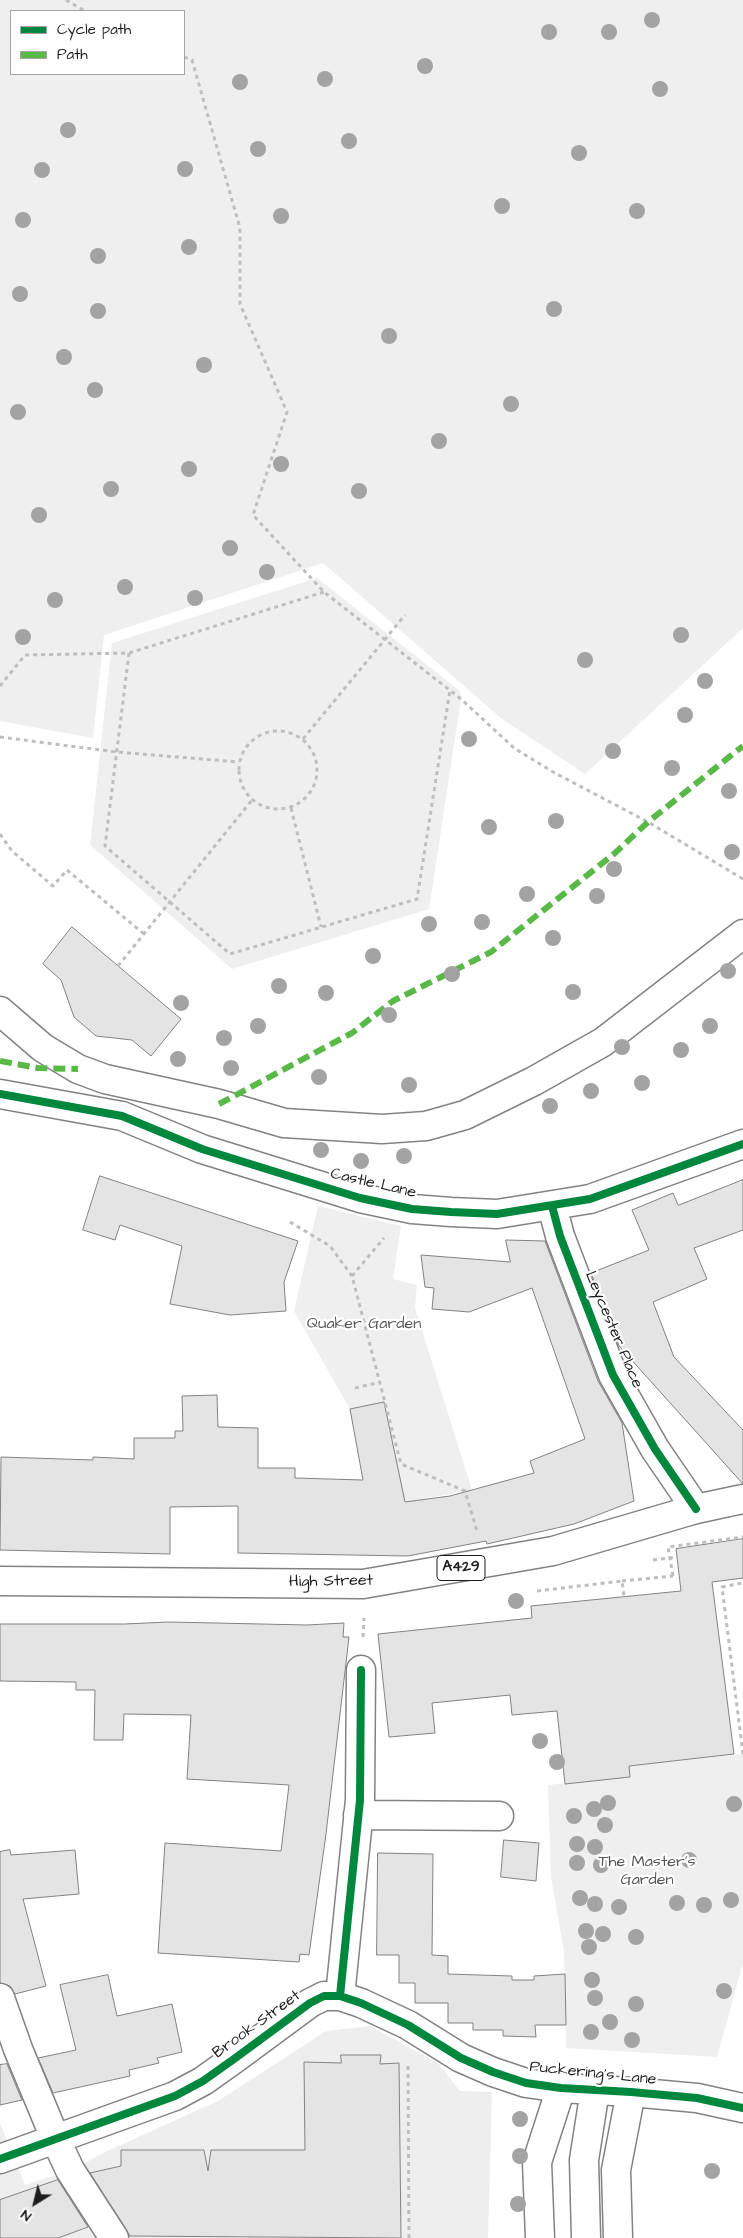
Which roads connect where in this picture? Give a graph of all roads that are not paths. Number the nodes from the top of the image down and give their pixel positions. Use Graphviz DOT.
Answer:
graph roads {
  1 [pos="743,934"];
  2 [pos="0,1012"];
  3 [pos="0,1094"];
  4 [pos="743,1144"];
  5 [pos="552,1206"];
  6 [pos="743,1499"];
  7 [pos="696,1509"];
  8 [pos="0,1581"];
  9 [pos="361,1670"];
  10 [pos="358,1815"];
  11 [pos="499,1816"];
  12 [pos="340,1996"];
  13 [pos="0,1998"];
  14 [pos="561,2088"];
  15 [pos="596,2090"];
  16 [pos="631,2092"];
  17 [pos="743,2108"];
  18 [pos="55,2138"];
  19 [pos="0,2159"];
  20 [pos="114,2238"];
  21 [pos="540,2238"];
  22 [pos="586,2238"];
  23 [pos="618,2238"];
  1 -- 2 [label="street"];
  3 -- 5 [label="street, Castle Lane"];
  4 -- 5 [label="street, Castle Lane"];
  5 -- 7 [label="street, Leycester Place"];
  6 -- 7 [label="street, High Street / A429"];
  7 -- 8 [label="street, High Street / A429"];
  9 -- 10 [label="street"];
  10 -- 11 [label="street"];
  10 -- 12 [label="street"];
  12 -- 14 [label="street, Puckering's Lane"];
  12 -- 18 [label="street, Brook Street"];
  13 -- 18 [label="street"];
  14 -- 15 [label="street, Puckering's Lane"];
  14 -- 21 [label="street"];
  15 -- 16 [label="street, Puckering's Lane"];
  15 -- 22 [label="street"];
  16 -- 17 [label="street, Puckering's Lane"];
  16 -- 23 [label="street"];
  18 -- 19 [label="street, Brook Street"];
  18 -- 20 [label="street"];
}
